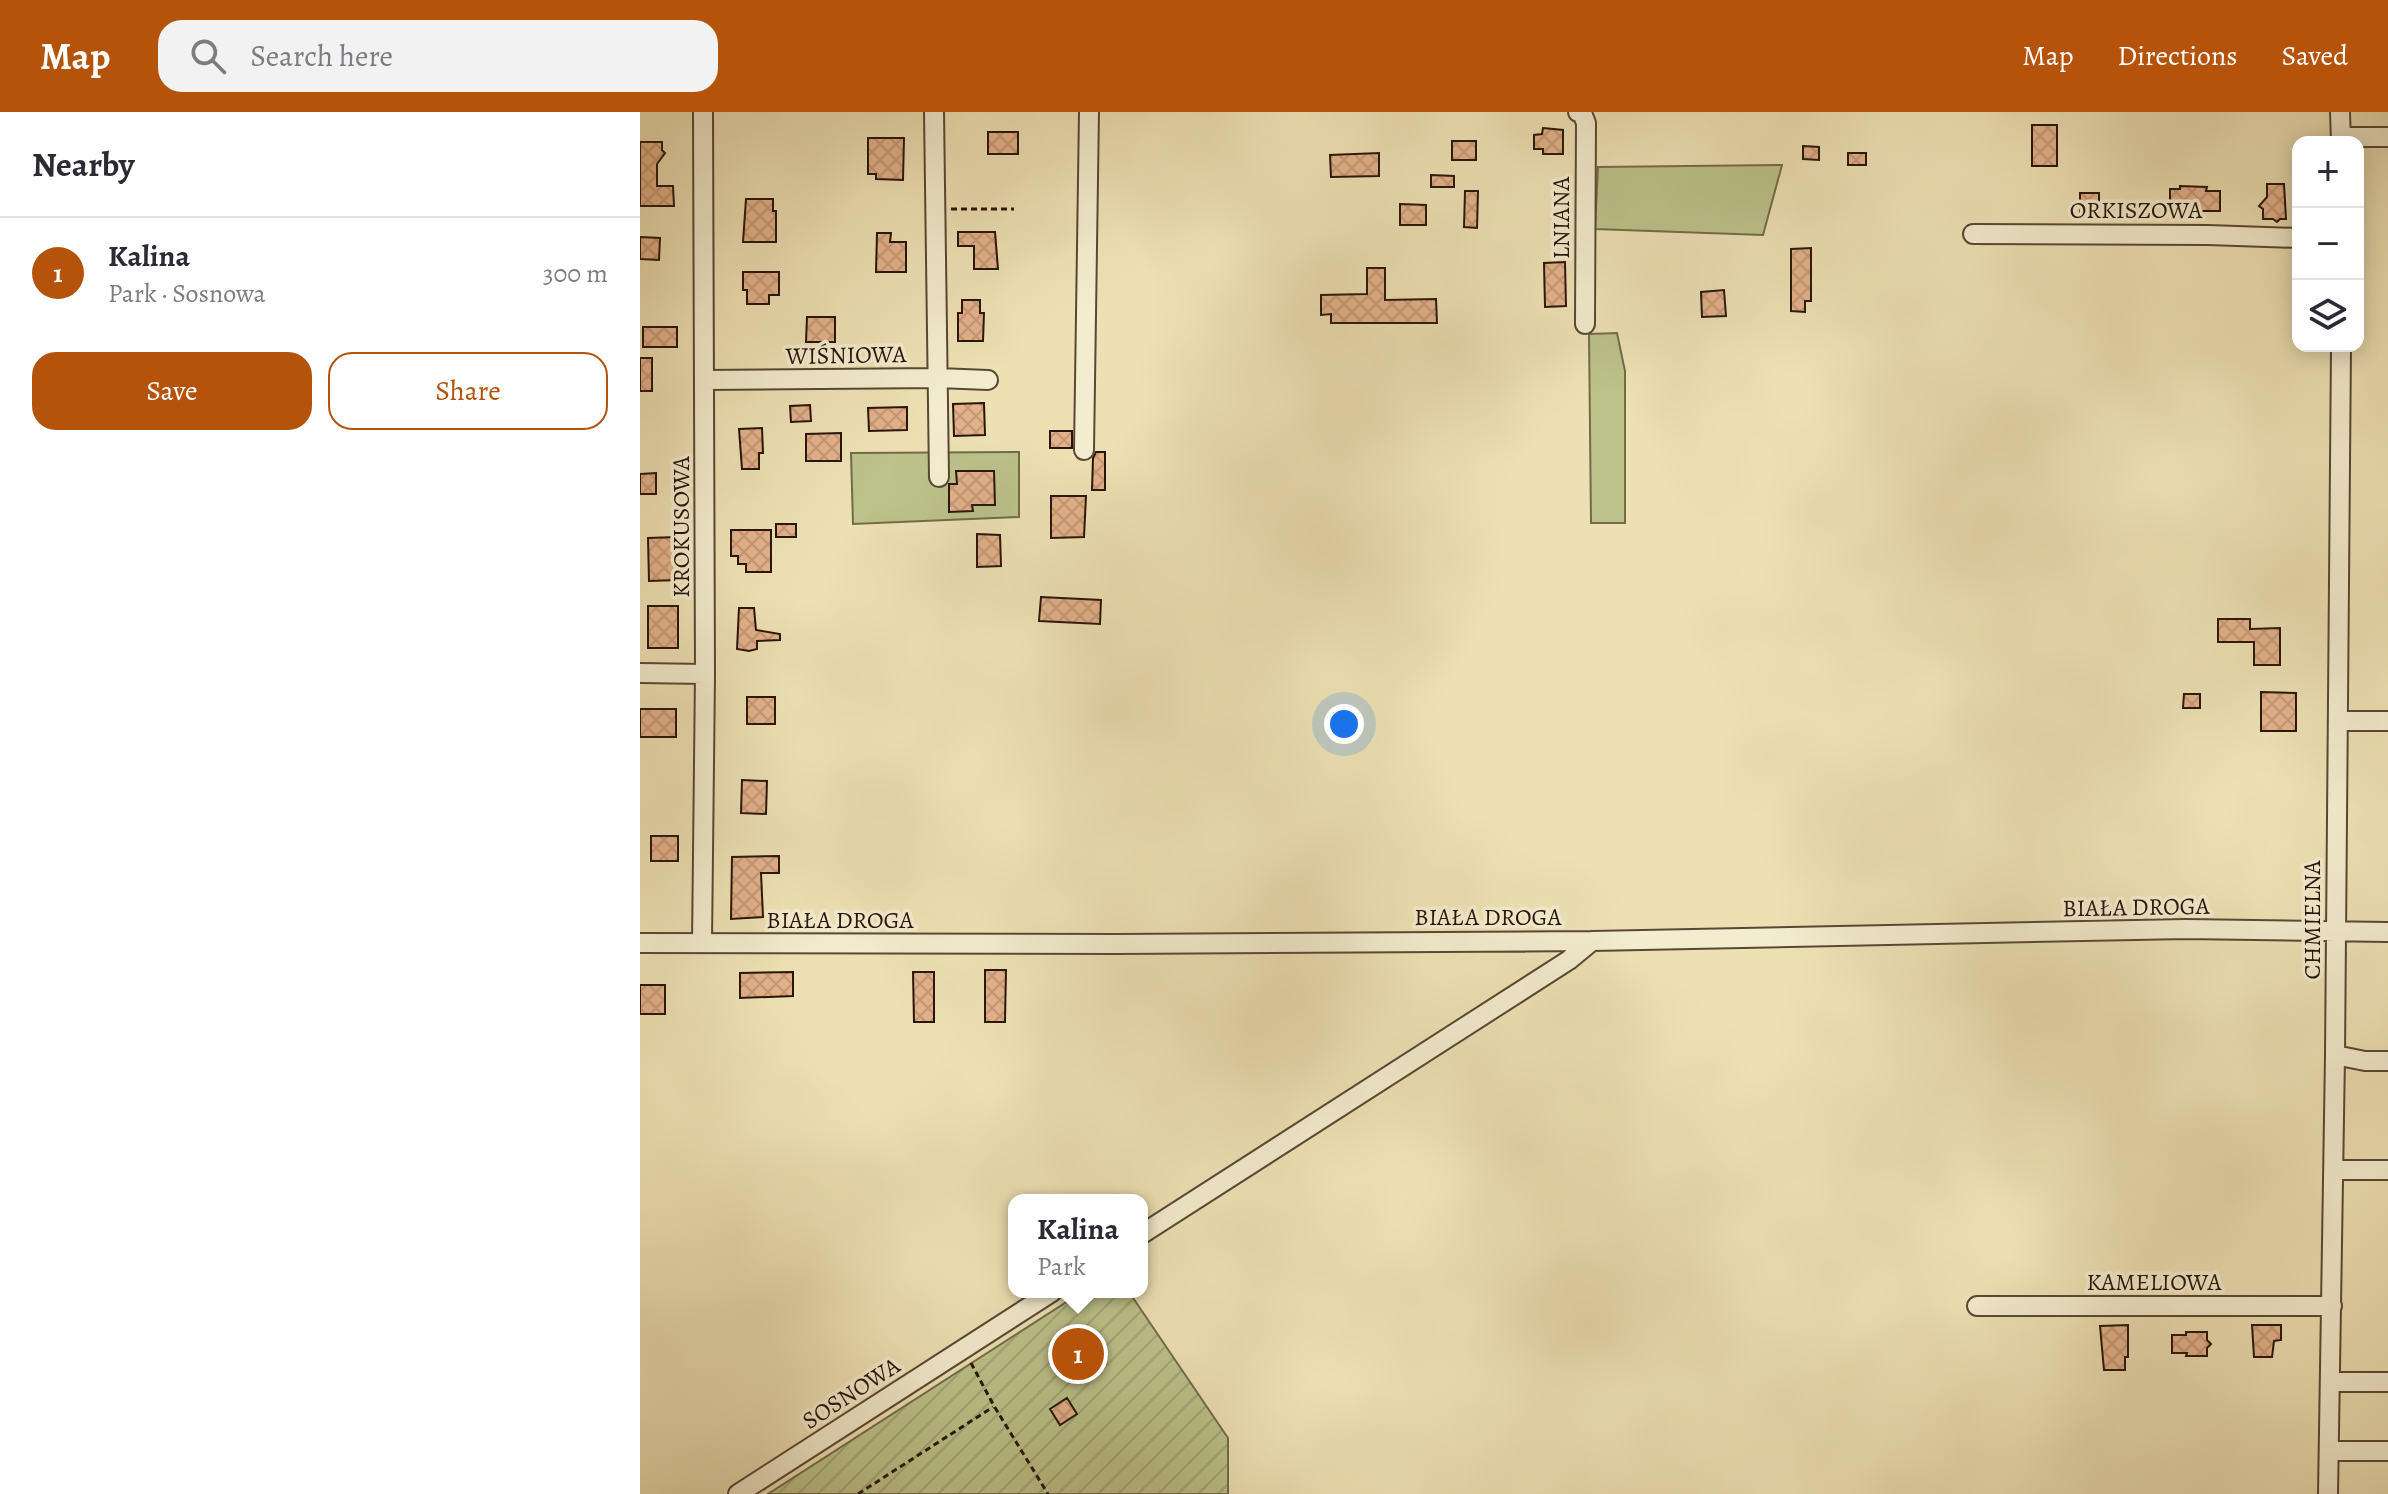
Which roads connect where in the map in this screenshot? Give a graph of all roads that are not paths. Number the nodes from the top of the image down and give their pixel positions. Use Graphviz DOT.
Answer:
graph roads {
  1 [pos="703,112"];
  2 [pos="934,112"];
  3 [pos="1089,112"];
  4 [pos="1580,112"];
  5 [pos="2340,112"];
  6 [pos="2341,136"];
  7 [pos="2388,137"];
  8 [pos="2364,138"];
  9 [pos="1973,234"];
  10 [pos="2292,238"];
  11 [pos="1585,324"];
  12 [pos="2341,352"];
  13 [pos="938,378"];
  14 [pos="704,380"];
  15 [pos="988,380"];
  16 [pos="1084,450"];
  17 [pos="939,477"];
  18 [pos="640,673"];
  19 [pos="705,674"];
  20 [pos="2338,721"];
  21 [pos="2388,721"];
  22 [pos="2336,932"];
  23 [pos="2388,932"];
  24 [pos="1592,941"];
  25 [pos="640,943"];
  26 [pos="702,943"];
  27 [pos="2335,1055"];
  28 [pos="2388,1061"];
  29 [pos="2334,1170"];
  30 [pos="2388,1170"];
  31 [pos="1148,1230"];
  32 [pos="1043,1298"];
  33 [pos="1977,1306"];
  34 [pos="2332,1306"];
  35 [pos="2330,1382"];
  36 [pos="2388,1382"];
  37 [pos="2329,1451"];
  38 [pos="2388,1451"];
  39 [pos="738,1494"];
  40 [pos="2328,1494"];
  1 -- 14 [label="street, KROKUSOWA"];
  2 -- 13 [label="street"];
  3 -- 16 [label="street"];
  4 -- 11 [label="street, LNIANA"];
  5 -- 6 [label="street"];
  7 -- 8 [label="street"];
  9 -- 10 [label="street, ORKISZOWA"];
  12 -- 20 [label="street, CHMIELNA"];
  13 -- 14 [label="street, WIŚNIOWA"];
  13 -- 15 [label="street, WIŚNIOWA"];
  13 -- 17 [label="street"];
  14 -- 19 [label="street, KROKUSOWA"];
  18 -- 19 [label="street"];
  19 -- 26 [label="street, KROKUSOWA"];
  20 -- 21 [label="street"];
  20 -- 22 [label="street, CHMIELNA"];
  22 -- 23 [label="street, BIAŁA DROGA"];
  22 -- 24 [label="street, BIAŁA DROGA"];
  22 -- 27 [label="street, CHMIELNA"];
  24 -- 26 [label="street, BIAŁA DROGA"];
  24 -- 31 [label="street"];
  25 -- 26 [label="street, BIAŁA DROGA"];
  27 -- 28 [label="street"];
  27 -- 29 [label="street, CHMIELNA"];
  29 -- 30 [label="street"];
  29 -- 34 [label="street, CHMIELNA"];
  32 -- 39 [label="street, SOSNOWA"];
  33 -- 34 [label="street, KAMELIOWA"];
  34 -- 35 [label="street, CHMIELNA"];
  35 -- 36 [label="street"];
  35 -- 37 [label="street, CHMIELNA"];
  37 -- 38 [label="street"];
  37 -- 40 [label="street, CHMIELNA"];
}
